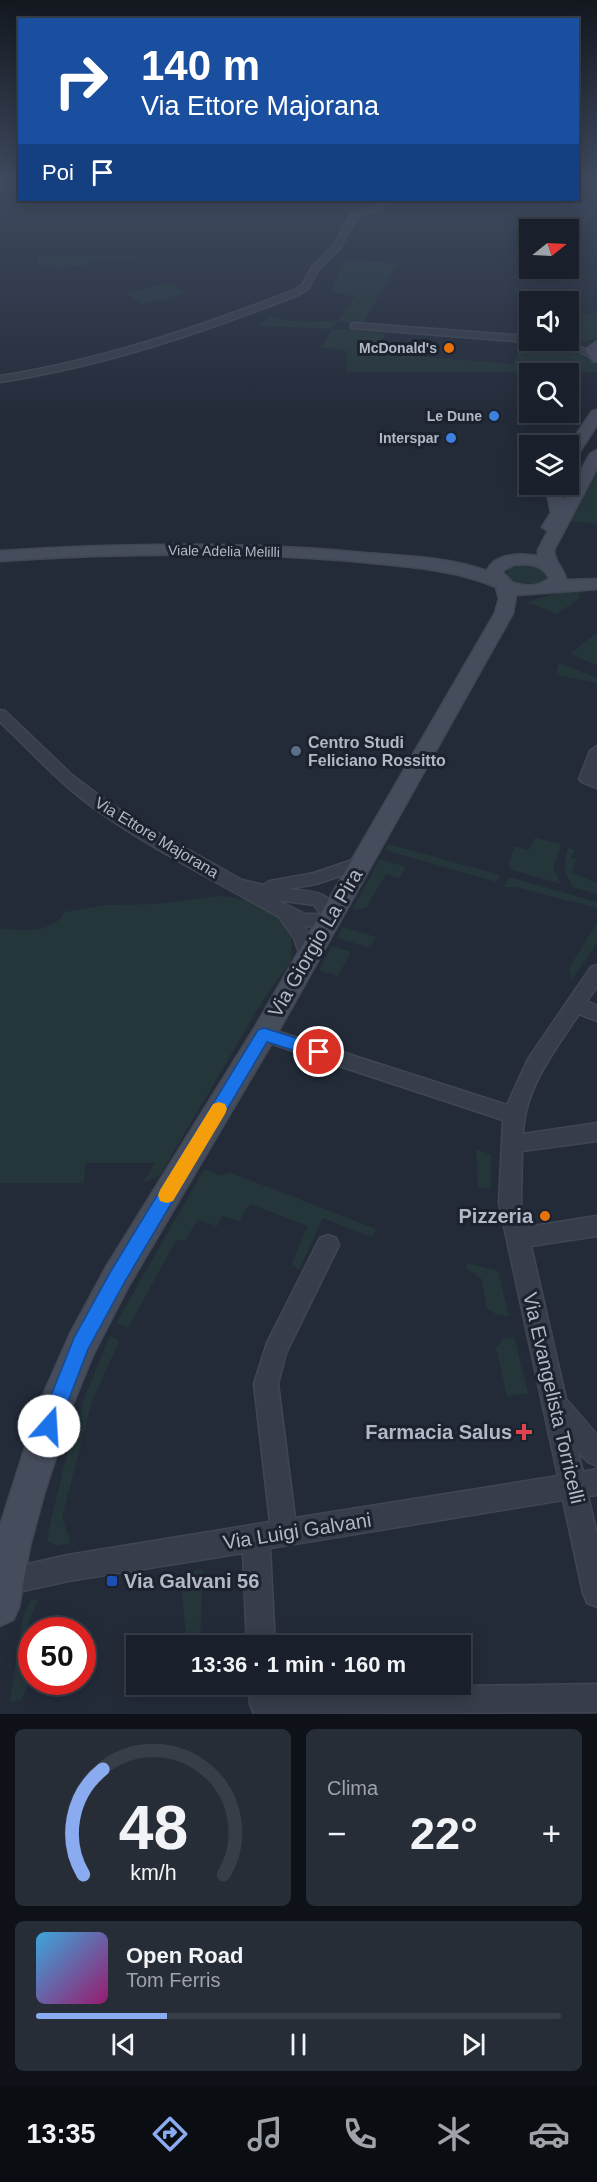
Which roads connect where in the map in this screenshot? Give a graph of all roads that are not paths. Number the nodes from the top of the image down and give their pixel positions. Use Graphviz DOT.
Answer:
graph roads {
  1 [pos="324,260"];
  2 [pos="347,326"];
  3 [pos="596,351"];
  4 [pos="0,379"];
  5 [pos="597,414"];
  6 [pos="579,442"];
  7 [pos="597,454"];
  8 [pos="555,495"];
  9 [pos="0,556"];
  10 [pos="513,560"];
  11 [pos="447,566"];
  12 [pos="552,568"];
  13 [pos="597,582"];
  14 [pos="503,584"];
  15 [pos="546,589"];
  16 [pos="504,613"];
  17 [pos="2,720"];
  18 [pos="597,751"];
  19 [pos="597,783"];
  20 [pos="361,863"];
  21 [pos="236,885"];
  22 [pos="256,889"];
  23 [pos="285,912"];
  24 [pos="331,917"];
  25 [pos="308,957"];
  26 [pos="597,972"];
  27 [pos="576,1004"];
  28 [pos="597,1014"];
  29 [pos="264,1034"];
  30 [pos="513,1115"];
  31 [pos="597,1132"];
  32 [pos="512,1144"];
  33 [pos="597,1226"];
  34 [pos="518,1238"];
  35 [pos="328,1245"];
  36 [pos="555,1404"];
  37 [pos="597,1453"];
  38 [pos="586,1485"];
  39 [pos="284,1533"];
  40 [pos="256,1537"];
  41 [pos="3,1575"];
  42 [pos="597,1593"];
  43 [pos="260,1635"];
  44 [pos="264,1695"];
  45 [pos="597,1698"];
  46 [pos="345,1709"];
  1 -- 4 [label="street"];
  2 -- 3 [label="street"];
  5 -- 6 [label="main road"];
  7 -- 12 [label="main road"];
  8 -- 10 [label="main road"];
  9 -- 11 [label="main road, Viale Adelia Melilli"];
  10 -- 11 [label="main road"];
  10 -- 12 [label="main road"];
  10 -- 14 [label="main road"];
  11 -- 14 [label="main road"];
  12 -- 13 [label="main road"];
  12 -- 15 [label="main road"];
  13 -- 15 [label="main road"];
  14 -- 15 [label="main road"];
  14 -- 16 [label="main road"];
  15 -- 16 [label="main road"];
  16 -- 20 [label="main road, Via Giorgio La Pira"];
  17 -- 21 [label="street, Via Ettore Majorana"];
  18 -- 19 [label="street"];
  20 -- 22 [label="street"];
  20 -- 24 [label="main road, Via Giorgio La Pira"];
  21 -- 22 [label="street"];
  21 -- 23 [label="street, Via Ettore Majorana"];
  22 -- 24 [label="street"];
  23 -- 24 [label="street, Via Ettore Majorana"];
  23 -- 25 [label="street"];
  24 -- 25 [label="main road, Via Giorgio La Pira"];
  25 -- 29 [label="main road, Via Giorgio La Pira"];
  26 -- 27 [label="street"];
  27 -- 28 [label="street"];
  27 -- 30 [label="street"];
  29 -- 30 [label="street"];
  29 -- 41 [label="main road, Via Giorgio La Pira"];
  30 -- 32 [label="street, Via Evangelista Torricelli"];
  31 -- 32 [label="street"];
  32 -- 34 [label="street, Via Evangelista Torricelli"];
  33 -- 34 [label="street"];
  34 -- 36 [label="street, Via Evangelista Torricelli"];
  35 -- 39 [label="street"];
  36 -- 37 [label="street"];
  36 -- 38 [label="street, Via Evangelista Torricelli"];
  38 -- 39 [label="street, Via Luigi Galvani"];
  38 -- 42 [label="street, Via Evangelista Torricelli"];
  39 -- 40 [label="street, Via Luigi Galvani"];
  40 -- 41 [label="street, Via Luigi Galvani"];
  40 -- 43 [label="street"];
  44 -- 46 [label="street"];
  45 -- 46 [label="street"];
}
